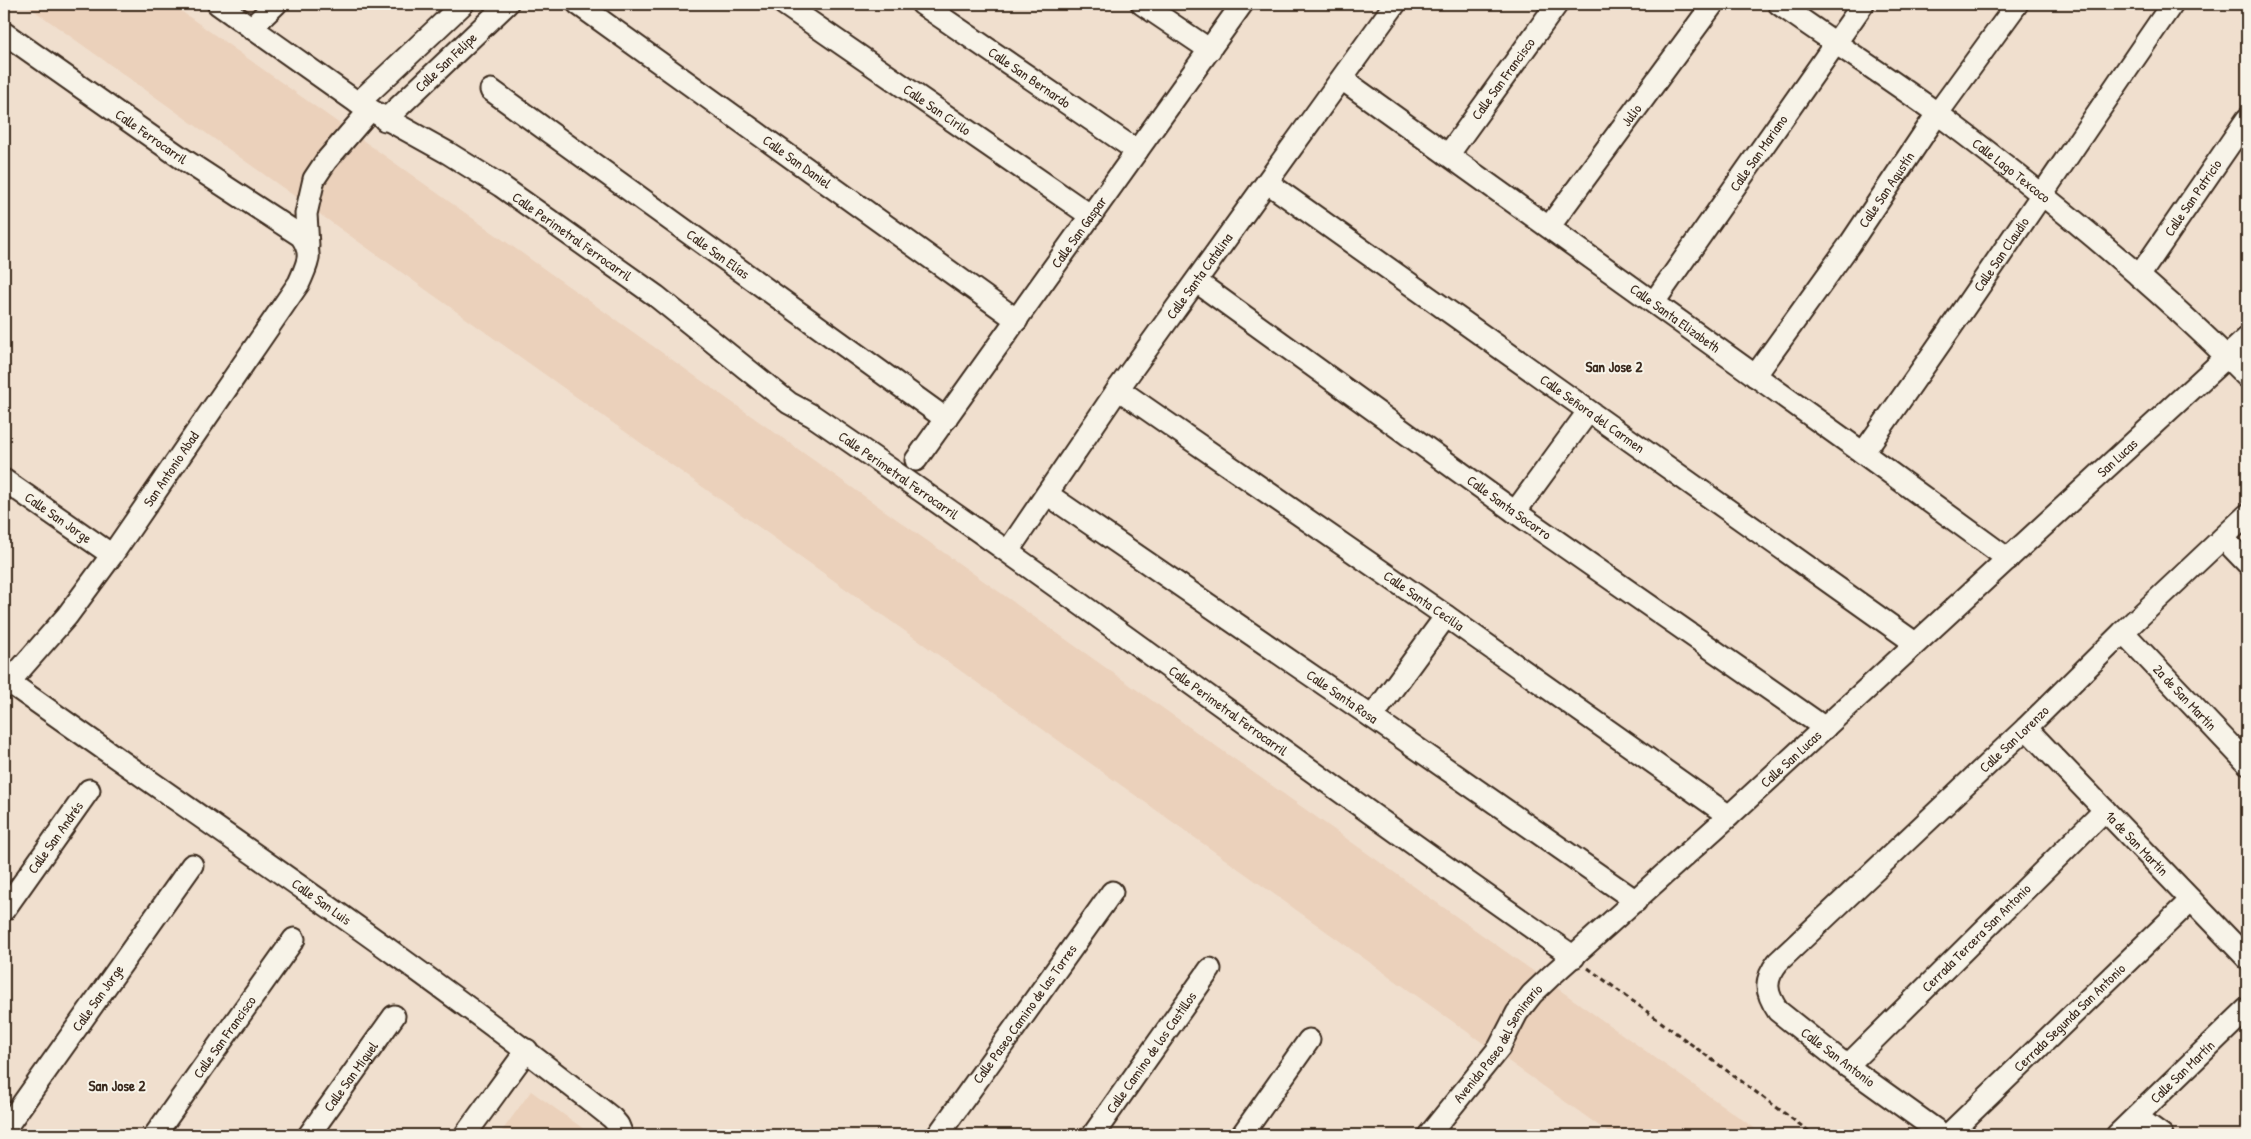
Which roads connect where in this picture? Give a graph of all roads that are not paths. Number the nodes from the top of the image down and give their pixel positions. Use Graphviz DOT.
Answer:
graph roads {
  1 [pos="218,4"];
  2 [pos="237,4"];
  3 [pos="276,4"];
  4 [pos="463,4"];
  5 [pos="507,4"];
  6 [pos="578,4"];
  7 [pos="784,4"];
  8 [pos="922,4"];
  9 [pos="1142,4"];
  10 [pos="1242,4"];
  11 [pos="1395,4"];
  12 [pos="1557,4"];
  13 [pos="1714,4"];
  14 [pos="1779,4"];
  15 [pos="1863,4"];
  16 [pos="2017,4"];
  17 [pos="2172,4"];
  18 [pos="254,25"];
  19 [pos="4,33"];
  20 [pos="1835,43"];
  21 [pos="1210,50"];
  22 [pos="1342,79"];
  23 [pos="491,90"];
  24 [pos="371,111"];
  25 [pos="1937,114"];
  26 [pos="2247,119"];
  27 [pos="1137,151"];
  28 [pos="1448,155"];
  29 [pos="1268,183"];
  30 [pos="2040,195"];
  31 [pos="1091,216"];
  32 [pos="1549,227"];
  33 [pos="305,241"];
  34 [pos="2139,276"];
  35 [pos="1197,282"];
  36 [pos="1654,302"];
  37 [pos="1017,320"];
  38 [pos="2247,338"];
  39 [pos="2228,358"];
  40 [pos="1755,376"];
  41 [pos="2247,377"];
  42 [pos="1118,389"];
  43 [pos="1588,412"];
  44 [pos="946,419"];
  45 [pos="1863,453"];
  46 [pos="916,460"];
  47 [pos="4,480"];
  48 [pos="1047,494"];
  49 [pos="1515,512"];
  50 [pos="2247,515"];
  51 [pos="2223,538"];
  52 [pos="1008,551"];
  53 [pos="112,555"];
  54 [pos="2008,559"];
  55 [pos="2247,563"];
  56 [pos="1446,616"];
  57 [pos="2122,632"];
  58 [pos="1916,643"];
  59 [pos="7,685"];
  60 [pos="1372,717"];
  61 [pos="1825,728"];
  62 [pos="2026,728"];
  63 [pos="2247,763"];
  64 [pos="89,790"];
  65 [pos="2105,810"];
  66 [pos="1729,816"];
  67 [pos="192,865"];
  68 [pos="1112,892"];
  69 [pos="2191,900"];
  70 [pos="1636,901"];
  71 [pos="4,910"];
  72 [pos="294,939"];
  73 [pos="1574,957"];
  74 [pos="2247,958"];
  75 [pos="1778,962"];
  76 [pos="1210,969"];
  77 [pos="2247,1009"];
  78 [pos="394,1016"];
  79 [pos="1309,1040"];
  80 [pos="527,1050"];
  81 [pos="1847,1066"];
  82 [pos="2137,1117"];
  83 [pos="4,1130"];
  84 [pos="155,1135"];
  85 [pos="309,1135"];
  86 [pos="465,1135"];
  87 [pos="622,1135"];
  88 [pos="938,1135"];
  89 [pos="1093,1135"];
  90 [pos="1242,1135"];
  91 [pos="1429,1135"];
  92 [pos="1943,1135"];
  93 [pos="1948,1135"];
  94 [pos="2117,1135"];
  95 [pos="2162,1135"];
  1 -- 18 [label="street, Calle Perimetral Ferrocarril"];
  2 -- 18 [label="street"];
  3 -- 18 [label="street"];
  4 -- 24 [label="street"];
  5 -- 24 [label="street, Calle San Felipe"];
  6 -- 37 [label="street, Calle San Daniel"];
  7 -- 31 [label="street, Calle San Cirilo"];
  8 -- 27 [label="street, Calle San Bernardo"];
  9 -- 21 [label="street"];
  10 -- 21 [label="street, Calle San Gaspar"];
  11 -- 22 [label="street, Calle Santa Catalina"];
  12 -- 28 [label="street, Calle San Francisco"];
  13 -- 32 [label="street, Julio"];
  14 -- 20 [label="street, Calle Lago Texcoco"];
  15 -- 20 [label="street, Calle San Mariano"];
  16 -- 25 [label="street, Calle San Agustín"];
  17 -- 30 [label="street, Calle San Claudio"];
  18 -- 24 [label="street, Calle Perimetral Ferrocarril"];
  19 -- 33 [label="street, Calle Ferrocarril"];
  20 -- 25 [label="street, Calle Lago Texcoco"];
  20 -- 36 [label="street, Calle San Mariano"];
  21 -- 27 [label="street, Calle San Gaspar"];
  22 -- 28 [label="street, Calle Santa Elizabeth"];
  22 -- 29 [label="street, Calle Santa Catalina"];
  23 -- 44 [label="street, Calle San Elías"];
  24 -- 33 [label="street, San Antonio Abad"];
  24 -- 52 [label="street, Calle Perimetral Ferrocarril"];
  25 -- 30 [label="street, Calle Lago Texcoco"];
  25 -- 40 [label="street, Calle San Agustín"];
  26 -- 34 [label="street, Calle San Patricio"];
  27 -- 31 [label="street, Calle San Gaspar"];
  28 -- 32 [label="street, Calle Santa Elizabeth"];
  29 -- 35 [label="street, Calle Santa Catalina"];
  29 -- 43 [label="street, Calle Señora del Carmen"];
  30 -- 34 [label="street, Calle Lago Texcoco"];
  30 -- 45 [label="street, Calle San Claudio"];
  31 -- 37 [label="street, Calle San Gaspar"];
  32 -- 36 [label="street, Calle Santa Elizabeth"];
  33 -- 53 [label="street, San Antonio Abad"];
  34 -- 39 [label="street, Calle Lago Texcoco"];
  35 -- 42 [label="street, Calle Santa Catalina"];
  35 -- 49 [label="street, Calle Santa Socorro"];
  36 -- 40 [label="street, Calle Santa Elizabeth"];
  37 -- 44 [label="street, Calle San Gaspar"];
  38 -- 39 [label="street, San Lucas"];
  39 -- 41 [label="street, Calle Lago Texcoco"];
  39 -- 54 [label="street, San Lucas"];
  40 -- 45 [label="street, Calle Santa Elizabeth"];
  42 -- 48 [label="street, Calle Santa Catalina"];
  42 -- 56 [label="street, Calle Santa Cecilia"];
  43 -- 49 [label="street"];
  43 -- 58 [label="street, Calle Señora del Carmen"];
  44 -- 46 [label="street, Calle San Gaspar"];
  45 -- 54 [label="street, Calle Santa Elizabeth"];
  47 -- 53 [label="street, Calle San Jorge"];
  48 -- 52 [label="street, Calle Santa Catalina"];
  48 -- 60 [label="street, Calle Santa Rosa"];
  49 -- 61 [label="street, Calle Santa Socorro"];
  50 -- 51 [label="street, Calle San Lorenzo"];
  51 -- 55 [label="street"];
  51 -- 57 [label="street, Calle San Lorenzo"];
  52 -- 73 [label="street, Calle Perimetral Ferrocarril"];
  53 -- 59 [label="street, San Antonio Abad"];
  54 -- 58 [label="street, Calle San Lucas"];
  56 -- 60 [label="street"];
  56 -- 66 [label="street, Calle Santa Cecilia"];
  57 -- 62 [label="street, Calle San Lorenzo"];
  57 -- 63 [label="street, 2a de San Martín"];
  58 -- 61 [label="street, Calle San Lucas"];
  59 -- 80 [label="street, Calle San Luis"];
  60 -- 70 [label="street, Calle Santa Rosa"];
  61 -- 66 [label="street, Calle San Lucas"];
  62 -- 65 [label="street, 1a de San Martín"];
  62 -- 75 [label="street, Calle San Lorenzo"];
  64 -- 71 [label="street, Calle San Andrés"];
  65 -- 69 [label="street, 1a de San Martín"];
  65 -- 81 [label="street, Cerrada Tercera San Antonio"];
  66 -- 70 [label="street, Calle San Lucas"];
  67 -- 83 [label="street, Calle San Jorge"];
  68 -- 88 [label="street, Calle Paseo Camino de las Torres"];
  69 -- 74 [label="street, 1a de San Martín"];
  69 -- 93 [label="street, Cerrada Segunda San Antonio"];
  70 -- 73 [label="street, Calle San Lucas"];
  72 -- 84 [label="street, Calle San Francisco"];
  73 -- 91 [label="street, Avenida Paseo del Seminario"];
  75 -- 81 [label="street, Calle San Antonio"];
  76 -- 89 [label="street, Calle Camino de los Castillos"];
  77 -- 82 [label="street, Calle San Martín"];
  78 -- 85 [label="street, Calle San Miguel"];
  79 -- 90 [label="street"];
  80 -- 86 [label="street"];
  80 -- 87 [label="street, Calle San Luis"];
  81 -- 92 [label="street, Calle San Antonio"];
  82 -- 94 [label="street, Calle San Martín"];
  82 -- 95 [label="street"];
}
